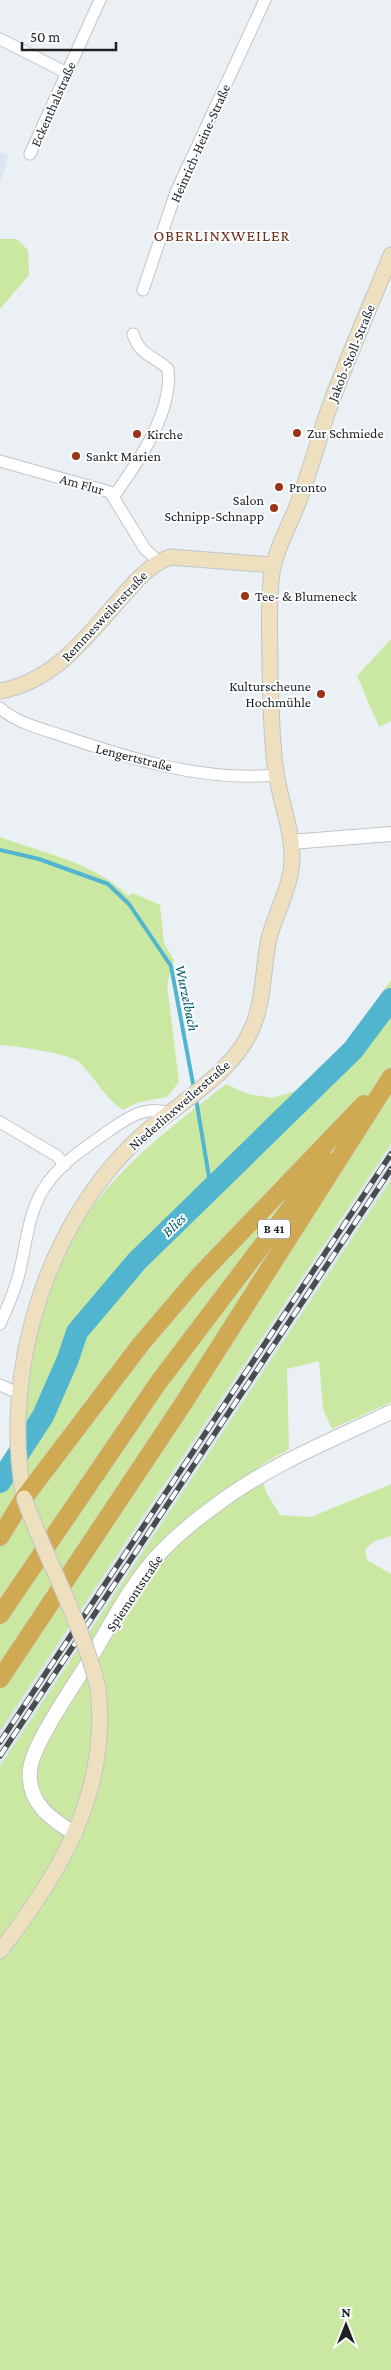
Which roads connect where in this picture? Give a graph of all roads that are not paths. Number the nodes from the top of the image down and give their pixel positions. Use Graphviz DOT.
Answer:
graph roads {
  1 [pos="100,0"];
  2 [pos="265,0"];
  3 [pos="0,38"];
  4 [pos="67,73"];
  5 [pos="30,154"];
  6 [pos="391,255"];
  7 [pos="143,290"];
  8 [pos="133,334"];
  9 [pos="0,461"];
  10 [pos="114,496"];
  11 [pos="158,562"];
  12 [pos="272,565"];
  13 [pos="0,691"];
  14 [pos="0,708"];
  15 [pos="276,775"];
  16 [pos="391,834"];
  17 [pos="291,842"];
  18 [pos="391,1076"];
  19 [pos="169,1113"];
  20 [pos="0,1122"];
  21 [pos="65,1165"];
  22 [pos="0,1324"];
  23 [pos="5,1387"];
  24 [pos="391,1412"];
  25 [pos="24,1498"];
  26 [pos="0,1537"];
  27 [pos="60,1589"];
  28 [pos="0,1615"];
  29 [pos="0,1679"];
  30 [pos="75,1834"];
  31 [pos="0,1951"];
  1 -- 4 [label="street, Eckenthalstraße"];
  2 -- 7 [label="street, Heinrich-Heine-Straße"];
  3 -- 4 [label="street"];
  4 -- 5 [label="street, Eckenthalstraße"];
  6 -- 12 [label="main road, Jakob-Stoll-Straße"];
  8 -- 10 [label="street"];
  9 -- 10 [label="street, Am Flur"];
  10 -- 11 [label="street, Am Flur"];
  11 -- 12 [label="main road, Remmesweilerstraße"];
  11 -- 13 [label="main road, Remmesweilerstraße"];
  12 -- 15 [label="main road, Niederlinxweilerstraße"];
  14 -- 15 [label="street, Lengertstraße"];
  15 -- 17 [label="main road, Niederlinxweilerstraße"];
  16 -- 17 [label="street"];
  17 -- 19 [label="main road, Niederlinxweilerstraße"];
  18 -- 25 [label="highway"];
  18 -- 27 [label="highway"];
  18 -- 28 [label="highway, B 41"];
  19 -- 21 [label="street"];
  19 -- 23 [label="main road, Niederlinxweilerstraße"];
  20 -- 21 [label="street"];
  21 -- 22 [label="street"];
  23 -- 25 [label="main road, Niederlinxweilerstraße"];
  24 -- 30 [label="street, Spiemontstraße"];
  25 -- 26 [label="highway"];
  25 -- 27 [label="main road, Niederlinxweilerstraße, bridge"];
  27 -- 29 [label="highway"];
  27 -- 30 [label="main road, Niederlinxweilerstraße, bridge"];
  30 -- 31 [label="main road, Niederlinxweilerstraße"];
}
